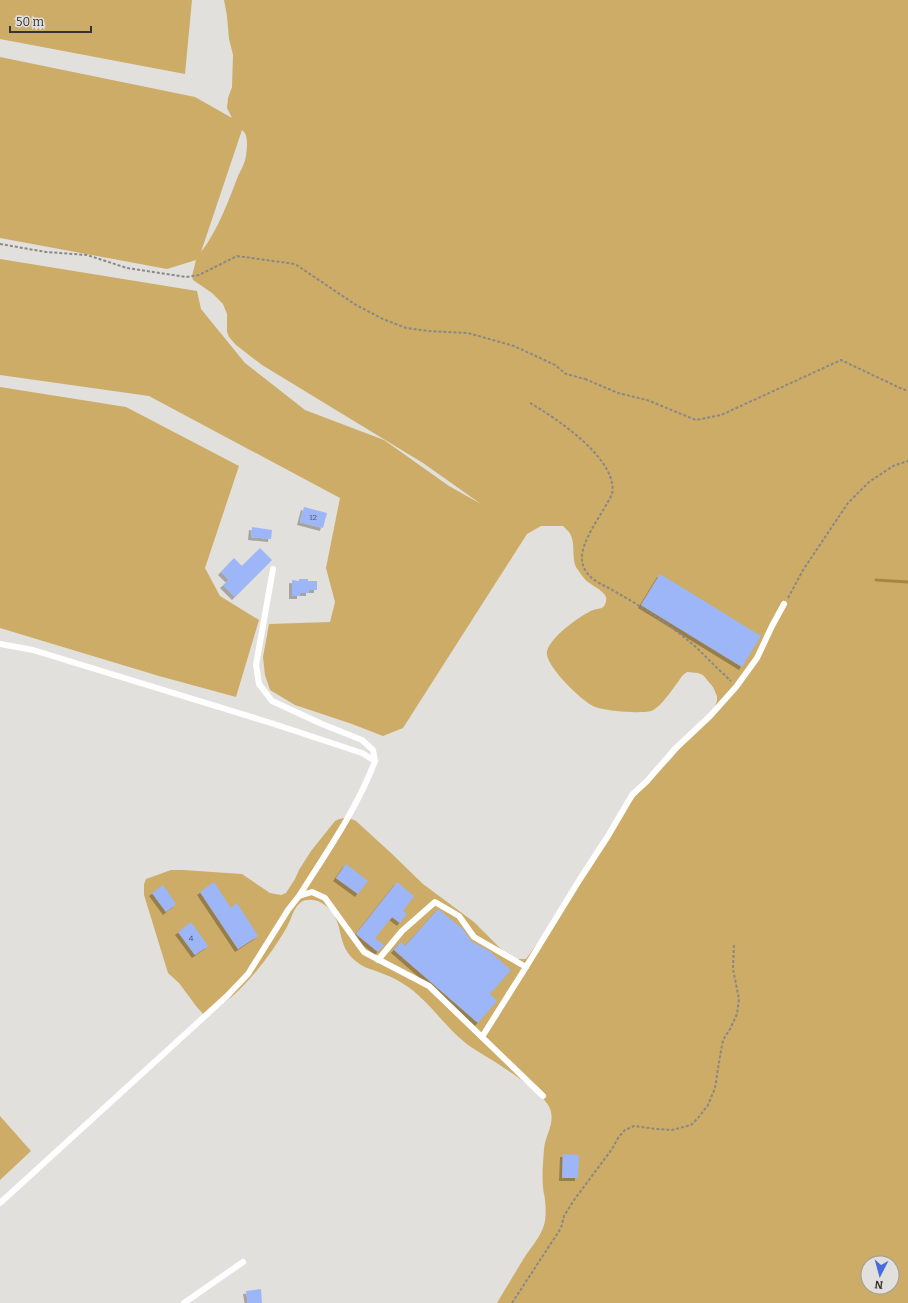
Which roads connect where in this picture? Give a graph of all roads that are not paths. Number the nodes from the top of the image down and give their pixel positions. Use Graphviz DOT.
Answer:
graph roads {
  1 [pos="273,569"];
  2 [pos="784,604"];
  3 [pos="0,644"];
  4 [pos="375,761"];
  5 [pos="299,896"];
  6 [pos="378,960"];
  7 [pos="526,967"];
  8 [pos="482,1037"];
  9 [pos="543,1096"];
  10 [pos="0,1203"];
  11 [pos="243,1262"];
  12 [pos="184,1303"];
  1 -- 4 [label="lane"];
  2 -- 7 [label="lane"];
  3 -- 4 [label="lane"];
  4 -- 5 [label="lane"];
  5 -- 6 [label="lane"];
  5 -- 10 [label="lane"];
  6 -- 7 [label="lane"];
  6 -- 8 [label="lane"];
  7 -- 8 [label="lane"];
  8 -- 9 [label="lane"];
  11 -- 12 [label="lane"];
}
